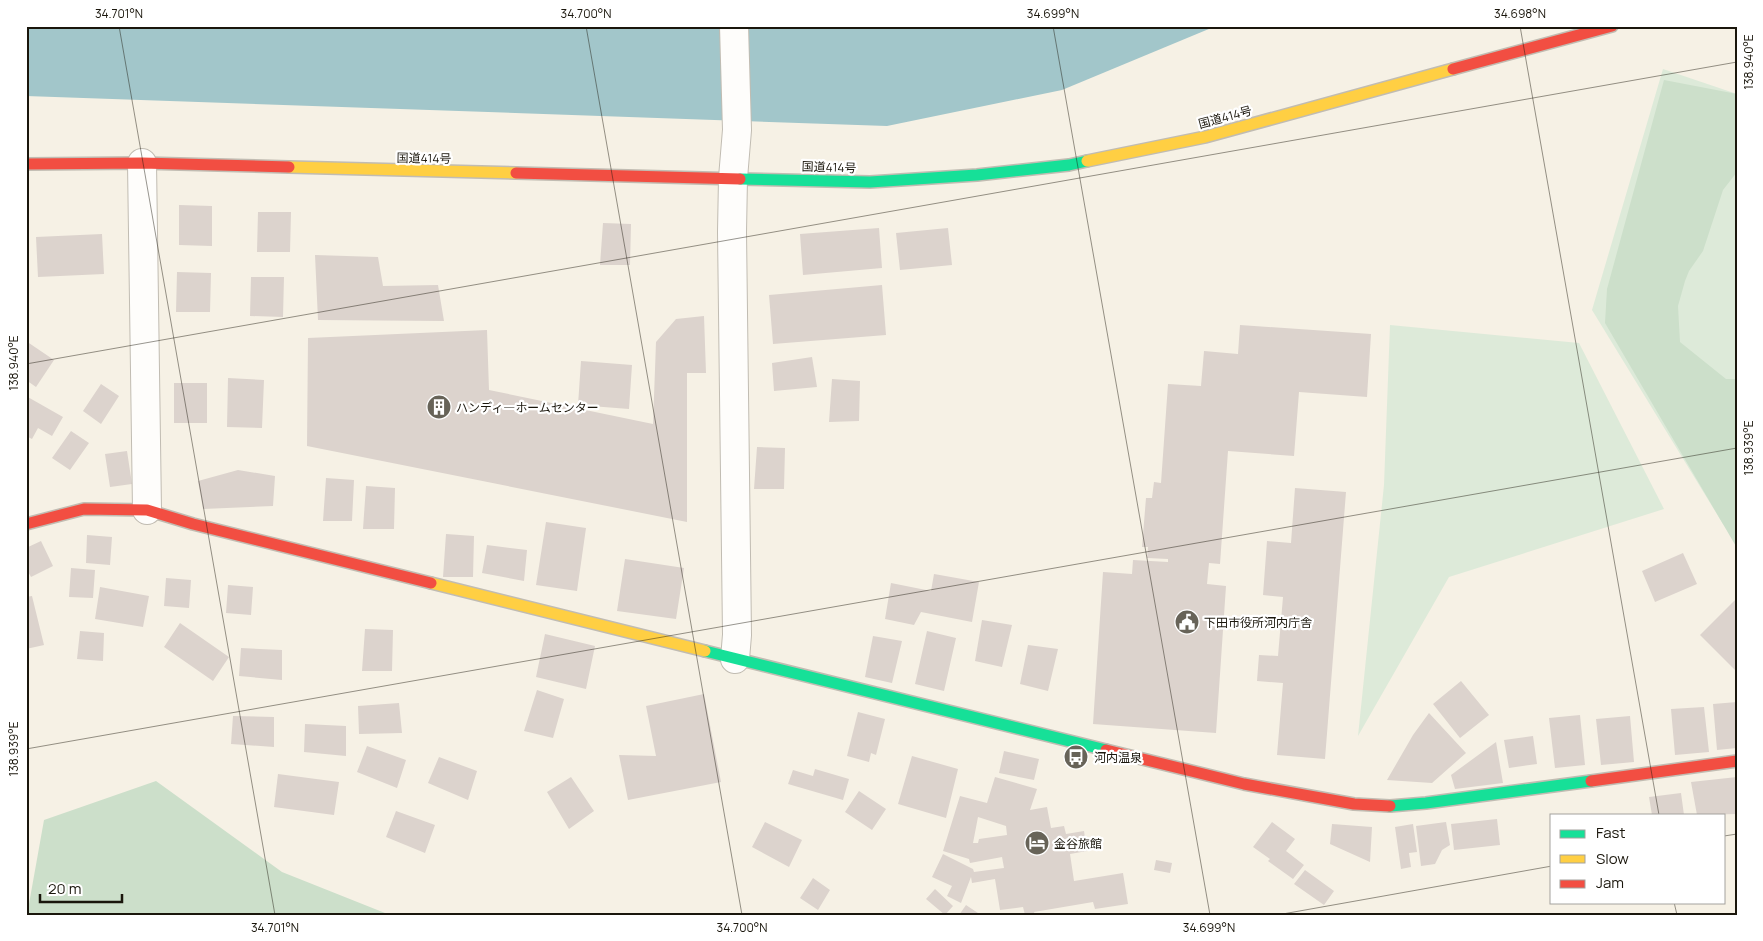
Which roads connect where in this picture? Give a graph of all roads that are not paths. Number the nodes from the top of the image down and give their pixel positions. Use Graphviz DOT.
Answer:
graph roads {
  1 [pos="734,26"];
  2 [pos="1612,26"];
  3 [pos="142,163"];
  4 [pos="26,164"];
  5 [pos="733,178"];
  6 [pos="147,510"];
  7 [pos="26,524"];
  8 [pos="735,659"];
  9 [pos="1737,761"];
  1 -- 5 [label="street"];
  2 -- 5 [label="main road, 国道414号"];
  3 -- 4 [label="main road, 国道414号"];
  3 -- 5 [label="main road, 国道414号"];
  3 -- 6 [label="street"];
  5 -- 8 [label="street"];
  6 -- 7 [label="main road"];
  6 -- 8 [label="main road"];
  8 -- 9 [label="main road"];
}
